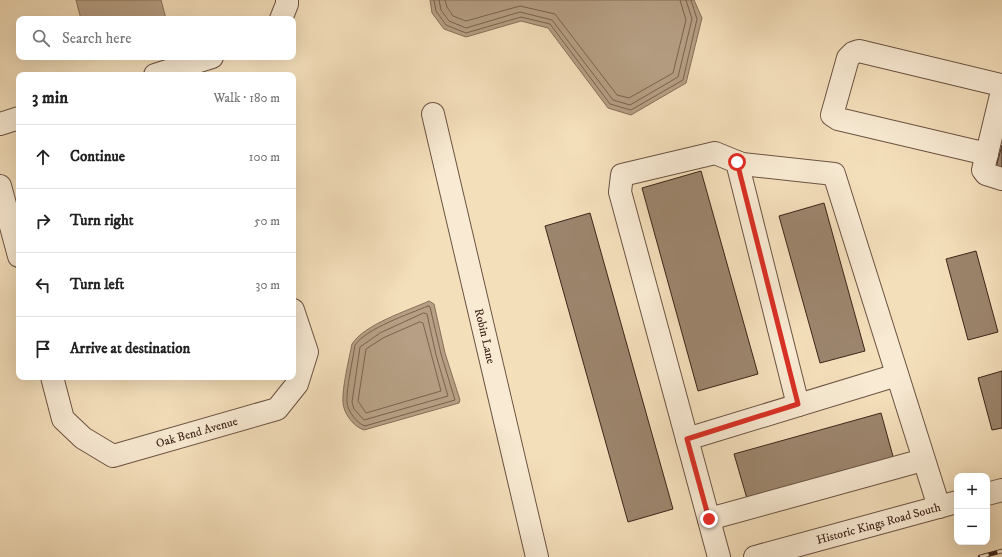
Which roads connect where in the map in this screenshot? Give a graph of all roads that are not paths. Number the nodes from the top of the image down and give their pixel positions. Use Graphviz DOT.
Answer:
graph roads {
  1 [pos="287,0"];
  2 [pos="282,16"];
  3 [pos="202,60"];
  4 [pos="164,72"];
  5 [pos="1002,90"];
  6 [pos="433,114"];
  7 [pos="16,119"];
  8 [pos="0,124"];
  9 [pos="987,154"];
  10 [pos="737,162"];
  11 [pos="1002,179"];
  12 [pos="0,186"];
  13 [pos="16,245"];
  14 [pos="296,320"];
  15 [pos="897,375"];
  16 [pos="53,380"];
  17 [pos="798,404"];
  18 [pos="687,439"];
  19 [pos="923,460"];
  20 [pos="1002,490"];
  21 [pos="990,493"];
  22 [pos="948,505"];
  23 [pos="709,519"];
  24 [pos="537,557"];
  25 [pos="719,557"];
  26 [pos="755,557"];
  1 -- 2 [label="street"];
  3 -- 4 [label="street"];
  5 -- 9 [label="street"];
  5 -- 9 [label="street"];
  6 -- 24 [label="street, Robin Lane"];
  7 -- 8 [label="street"];
  9 -- 11 [label="street"];
  10 -- 15 [label="street"];
  10 -- 17 [label="street"];
  10 -- 18 [label="street"];
  12 -- 13 [label="street"];
  14 -- 16 [label="street, Oak Bend Avenue"];
  15 -- 17 [label="street"];
  15 -- 19 [label="street"];
  17 -- 18 [label="street"];
  18 -- 23 [label="street"];
  19 -- 22 [label="street"];
  19 -- 23 [label="street"];
  20 -- 21 [label="street"];
  22 -- 26 [label="street, Historic Kings Road South"];
  23 -- 25 [label="street"];
}
